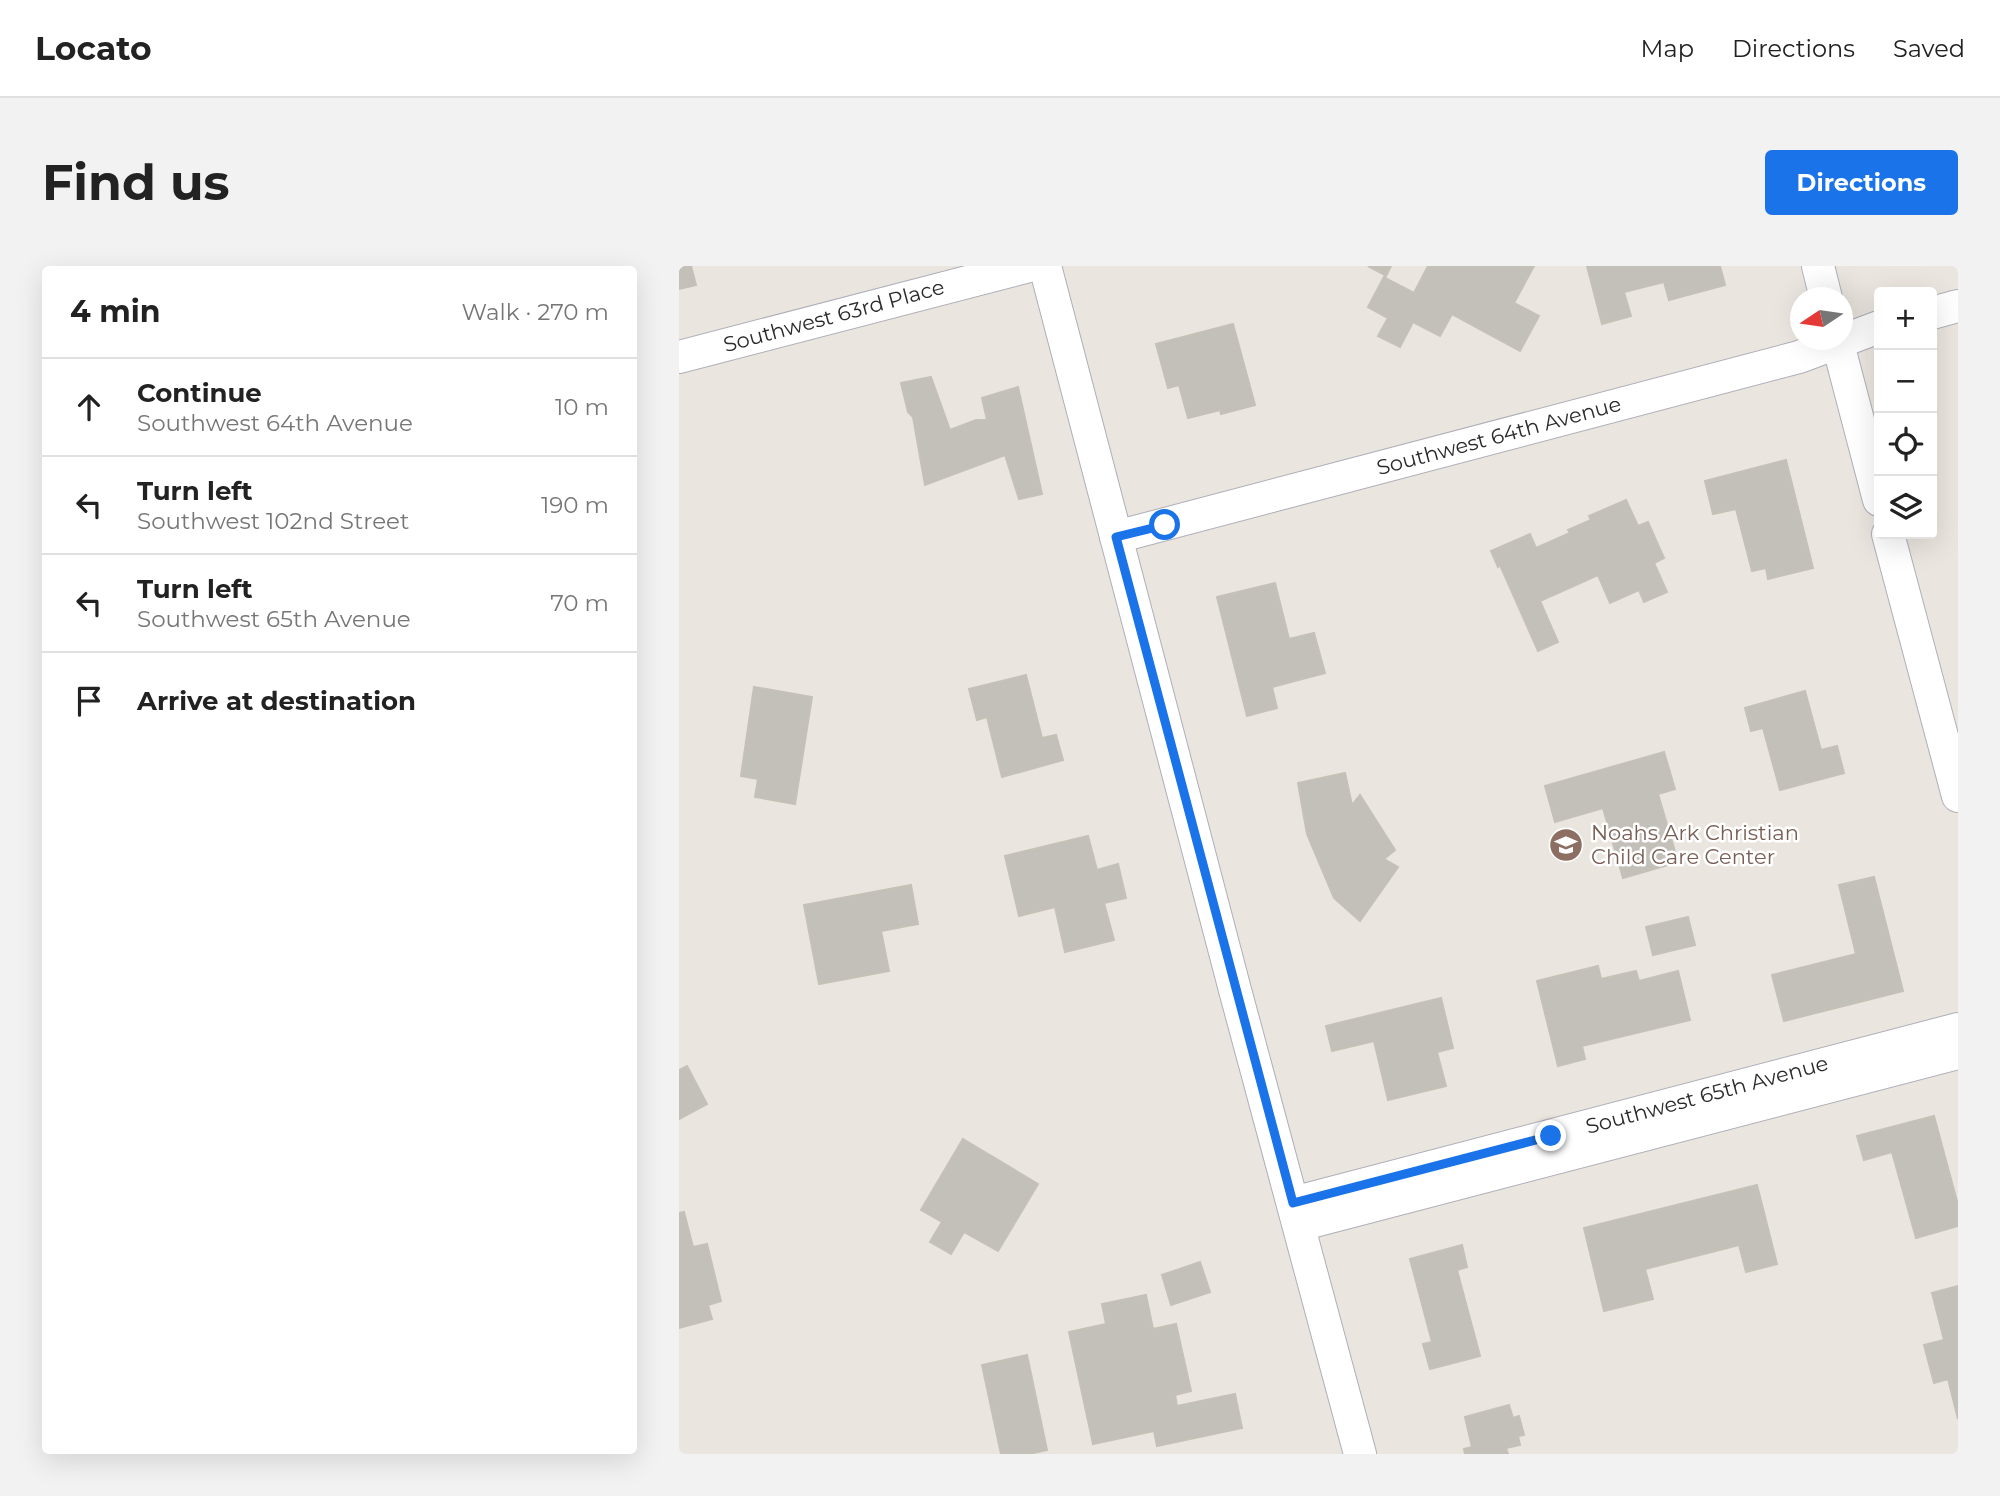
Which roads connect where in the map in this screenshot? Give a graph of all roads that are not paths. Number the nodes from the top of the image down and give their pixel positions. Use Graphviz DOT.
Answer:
graph roads {
  1 [pos="1029,266"];
  2 [pos="1045,266"];
  3 [pos="1818,266"];
  4 [pos="1823,287"];
  5 [pos="1958,306"];
  6 [pos="1937,312"];
  7 [pos="1874,329"];
  8 [pos="1853,336"];
  9 [pos="1815,350"];
  10 [pos="1840,350"];
  11 [pos="679,357"];
  12 [pos="1874,481"];
  13 [pos="1116,537"];
  14 [pos="1889,539"];
  15 [pos="1958,796"];
  16 [pos="1958,1029"];
  17 [pos="1958,1053"];
  18 [pos="1296,1214"];
  19 [pos="1360,1454"];
  1 -- 11 [label="street, Southwest 63rd Place"];
  2 -- 13 [label="street"];
  3 -- 4 [label="street"];
  5 -- 6 [label="street"];
  7 -- 8 [label="street, Southwest 64th Avenue"];
  9 -- 13 [label="street, Southwest 64th Avenue"];
  10 -- 12 [label="street"];
  13 -- 18 [label="street"];
  14 -- 15 [label="street"];
  16 -- 18 [label="street, Southwest 65th Avenue"];
  17 -- 18 [label="street, Southwest 65th Avenue"];
  18 -- 19 [label="street"];
}
